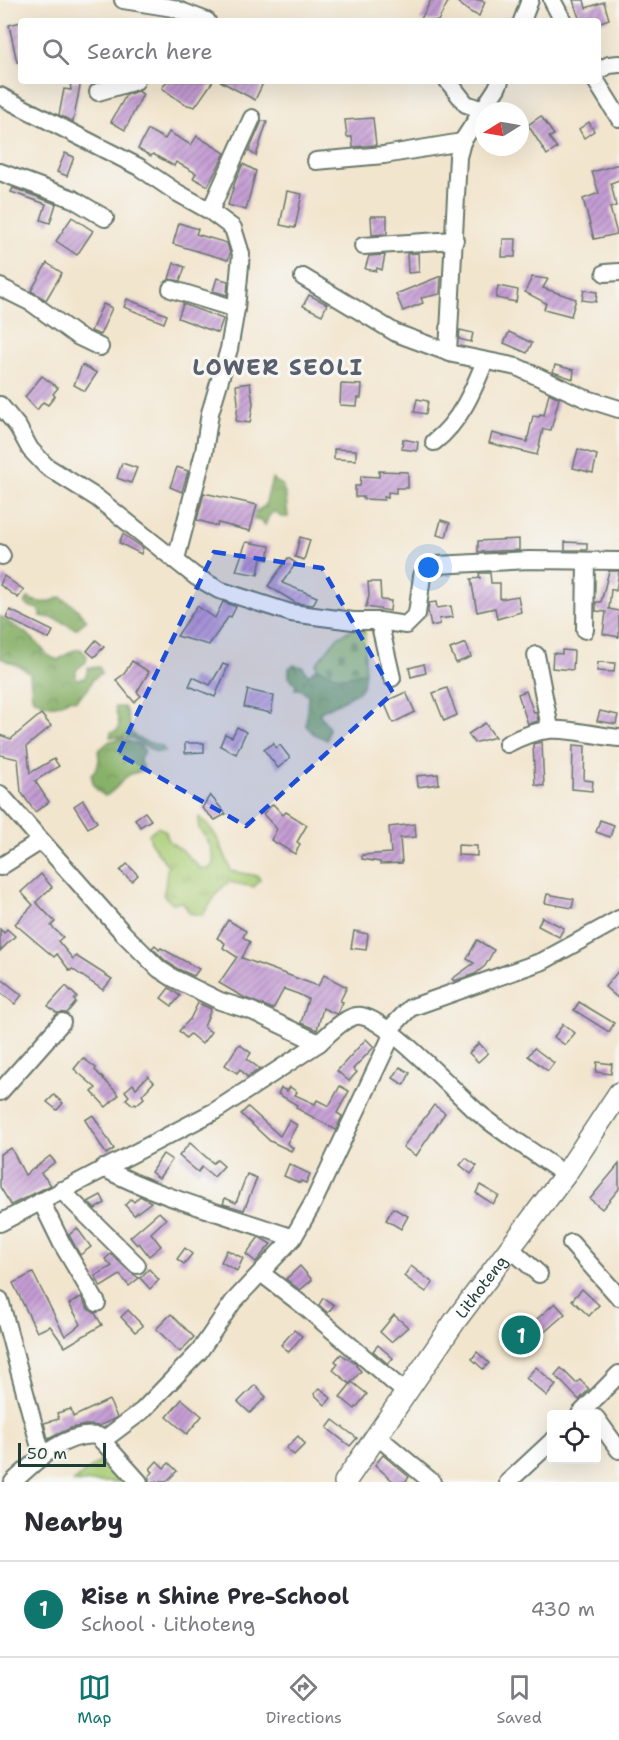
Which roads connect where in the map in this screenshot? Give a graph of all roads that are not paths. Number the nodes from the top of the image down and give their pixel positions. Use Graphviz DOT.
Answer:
graph roads {
  1 [pos="123,0"];
  2 [pos="530,0"];
  3 [pos="552,0"];
  4 [pos="172,10"];
  5 [pos="197,18"];
  6 [pos="523,18"];
  7 [pos="561,18"];
  8 [pos="619,64"];
  9 [pos="601,69"];
  10 [pos="126,84"];
  11 [pos="450,84"];
  12 [pos="498,84"];
  13 [pos="598,84"];
  14 [pos="98,92"];
  15 [pos="0,96"];
  16 [pos="488,102"];
  17 [pos="475,107"];
  18 [pos="252,118"];
  19 [pos="619,118"];
  20 [pos="475,122"];
  21 [pos="462,142"];
  22 [pos="316,161"];
  23 [pos="0,172"];
  24 [pos="210,211"];
  25 [pos="105,218"];
  26 [pos="455,240"];
  27 [pos="363,246"];
  28 [pos="303,276"];
  29 [pos="0,286"];
  30 [pos="171,289"];
  31 [pos="236,309"];
  32 [pos="100,347"];
  33 [pos="448,352"];
  34 [pos="485,361"];
  35 [pos="619,409"];
  36 [pos="2,413"];
  37 [pos="434,442"];
  38 [pos="176,559"];
  39 [pos="585,561"];
  40 [pos="619,561"];
  41 [pos="379,621"];
  42 [pos="585,630"];
  43 [pos="536,655"];
  44 [pos="392,678"];
  45 [pos="550,728"];
  46 [pos="619,738"];
  47 [pos="507,744"];
  48 [pos="0,794"];
  49 [pos="41,841"];
  50 [pos="0,867"];
  51 [pos="619,919"];
  52 [pos="62,1022"];
  53 [pos="390,1033"];
  54 [pos="319,1042"];
  55 [pos="0,1092"];
  56 [pos="619,1093"];
  57 [pos="103,1168"];
  58 [pos="565,1175"];
  59 [pos="61,1190"];
  60 [pos="41,1201"];
  61 [pos="0,1223"];
  62 [pos="293,1238"];
  63 [pos="572,1243"];
  64 [pos="510,1248"];
  65 [pos="137,1265"];
  66 [pos="261,1273"];
  67 [pos="539,1274"];
  68 [pos="619,1297"];
  69 [pos="0,1300"];
  70 [pos="97,1303"];
  71 [pos="619,1374"];
  72 [pos="406,1393"];
  73 [pos="592,1410"];
  74 [pos="601,1427"];
  75 [pos="377,1436"];
  76 [pos="102,1441"];
  77 [pos="547,1446"];
  78 [pos="619,1450"];
  79 [pos="42,1455"];
  80 [pos="14,1482"];
  81 [pos="140,1482"];
  82 [pos="345,1482"];
  83 [pos="432,1482"];
  84 [pos="508,1482"];
  1 -- 4 [label="street"];
  2 -- 6 [label="street"];
  3 -- 7 [label="street"];
  4 -- 5 [label="street"];
  8 -- 9 [label="street"];
  10 -- 14 [label="street"];
  11 -- 17 [label="street"];
  12 -- 16 [label="street"];
  13 -- 19 [label="street"];
  15 -- 24 [label="street"];
  18 -- 24 [label="street"];
  20 -- 21 [label="street"];
  21 -- 22 [label="street"];
  21 -- 26 [label="street"];
  23 -- 25 [label="street"];
  24 -- 31 [label="street"];
  26 -- 27 [label="street"];
  26 -- 33 [label="street"];
  28 -- 33 [label="street"];
  29 -- 32 [label="street"];
  30 -- 31 [label="street"];
  31 -- 38 [label="street"];
  33 -- 34 [label="street"];
  34 -- 35 [label="street"];
  34 -- 37 [label="street"];
  36 -- 38 [label="street"];
  38 -- 41 [label="street"];
  39 -- 40 [label="street"];
  39 -- 41 [label="street"];
  39 -- 42 [label="street"];
  41 -- 44 [label="street"];
  43 -- 45 [label="street"];
  45 -- 46 [label="street"];
  45 -- 47 [label="street"];
  48 -- 49 [label="street"];
  49 -- 50 [label="street"];
  49 -- 54 [label="street"];
  51 -- 53 [label="street"];
  52 -- 55 [label="street"];
  53 -- 54 [label="street"];
  53 -- 58 [label="street"];
  53 -- 62 [label="street"];
  54 -- 57 [label="street"];
  56 -- 58 [label="main road, Lithoteng"];
  57 -- 59 [label="street"];
  57 -- 62 [label="street"];
  58 -- 64 [label="main road, Lithoteng"];
  59 -- 60 [label="street"];
  59 -- 65 [label="street"];
  60 -- 61 [label="street"];
  60 -- 70 [label="street"];
  62 -- 66 [label="street"];
  63 -- 68 [label="street"];
  64 -- 67 [label="street"];
  64 -- 72 [label="main road, Lithoteng"];
  66 -- 72 [label="street"];
  66 -- 76 [label="street"];
  69 -- 79 [label="street"];
  71 -- 73 [label="street"];
  72 -- 75 [label="main road, Lithoteng"];
  74 -- 78 [label="street"];
  75 -- 82 [label="main road, Lithoteng"];
  75 -- 83 [label="street"];
  76 -- 79 [label="street"];
  76 -- 81 [label="street"];
  77 -- 84 [label="street"];
  79 -- 80 [label="street"];
}
